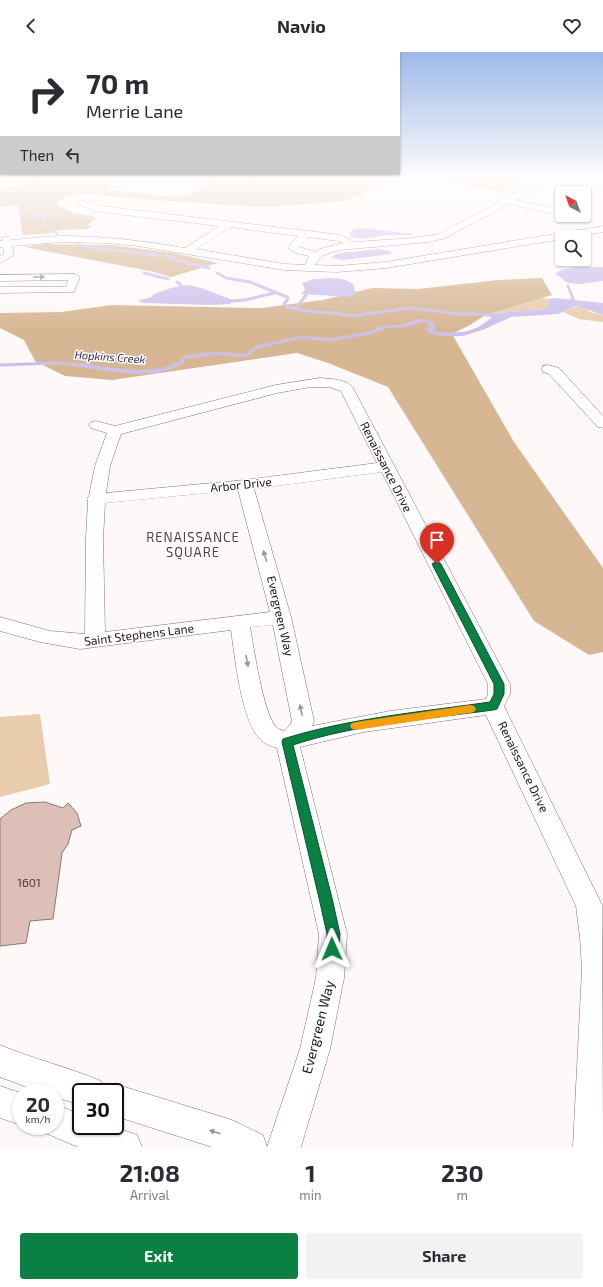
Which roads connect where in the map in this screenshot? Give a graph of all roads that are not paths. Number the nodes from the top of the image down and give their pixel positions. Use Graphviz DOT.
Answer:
graph roads {
  1 [pos="220,230"];
  2 [pos="272,230"];
  3 [pos="453,230"];
  4 [pos="575,230"];
  5 [pos="306,234"];
  6 [pos="3,241"];
  7 [pos="353,245"];
  8 [pos="189,248"];
  9 [pos="0,260"];
  10 [pos="313,262"];
  11 [pos="0,278"];
  12 [pos="0,290"];
  13 [pos="548,368"];
  14 [pos="603,424"];
  15 [pos="96,425"];
  16 [pos="115,431"];
  17 [pos="386,467"];
  18 [pos="245,485"];
  19 [pos="96,499"];
  20 [pos="281,617"];
  21 [pos="239,622"];
  22 [pos="0,624"];
  23 [pos="95,640"];
  24 [pos="493,706"];
  25 [pos="287,742"];
  26 [pos="0,1048"];
  27 [pos="13,1066"];
  28 [pos="72,1086"];
  29 [pos="0,1102"];
  30 [pos="124,1103"];
  31 [pos="12,1106"];
  32 [pos="64,1124"];
  33 [pos="125,1147"];
  34 [pos="251,1147"];
  35 [pos="284,1147"];
  36 [pos="590,1147"];
  1 -- 8 [label="street"];
  2 -- 5 [label="street"];
  3 -- 7 [label="street"];
  4 -- 10 [label="street"];
  5 -- 7 [label="street"];
  5 -- 10 [label="street"];
  6 -- 8 [label="street"];
  6 -- 9 [label="street"];
  7 -- 10 [label="street"];
  8 -- 10 [label="street"];
  11 -- 12 [label="street, one-way"];
  13 -- 14 [label="street"];
  15 -- 16 [label="street"];
  16 -- 17 [label="street, Renaissance Drive"];
  16 -- 19 [label="street"];
  17 -- 18 [label="street, Arbor Drive"];
  17 -- 24 [label="street, Renaissance Drive"];
  18 -- 19 [label="street, Arbor Drive"];
  20 -- 18 [label="street, Evergreen Way, one-way"];
  19 -- 23 [label="street"];
  20 -- 21 [label="street, Saint Stephens Lane"];
  25 -- 20 [label="street, Evergreen Way, one-way"];
  21 -- 23 [label="street, Saint Stephens Lane"];
  21 -- 25 [label="street, one-way"];
  22 -- 23 [label="street, Saint Stephens Lane"];
  24 -- 25 [label="street"];
  24 -- 36 [label="street, Renaissance Drive"];
  25 -- 35 [label="street, Evergreen Way"];
  26 -- 27 [label="street"];
  27 -- 28 [label="street"];
  29 -- 31 [label="street"];
  34 -- 30 [label="street, one-way"];
  32 -- 33 [label="street"];
}
